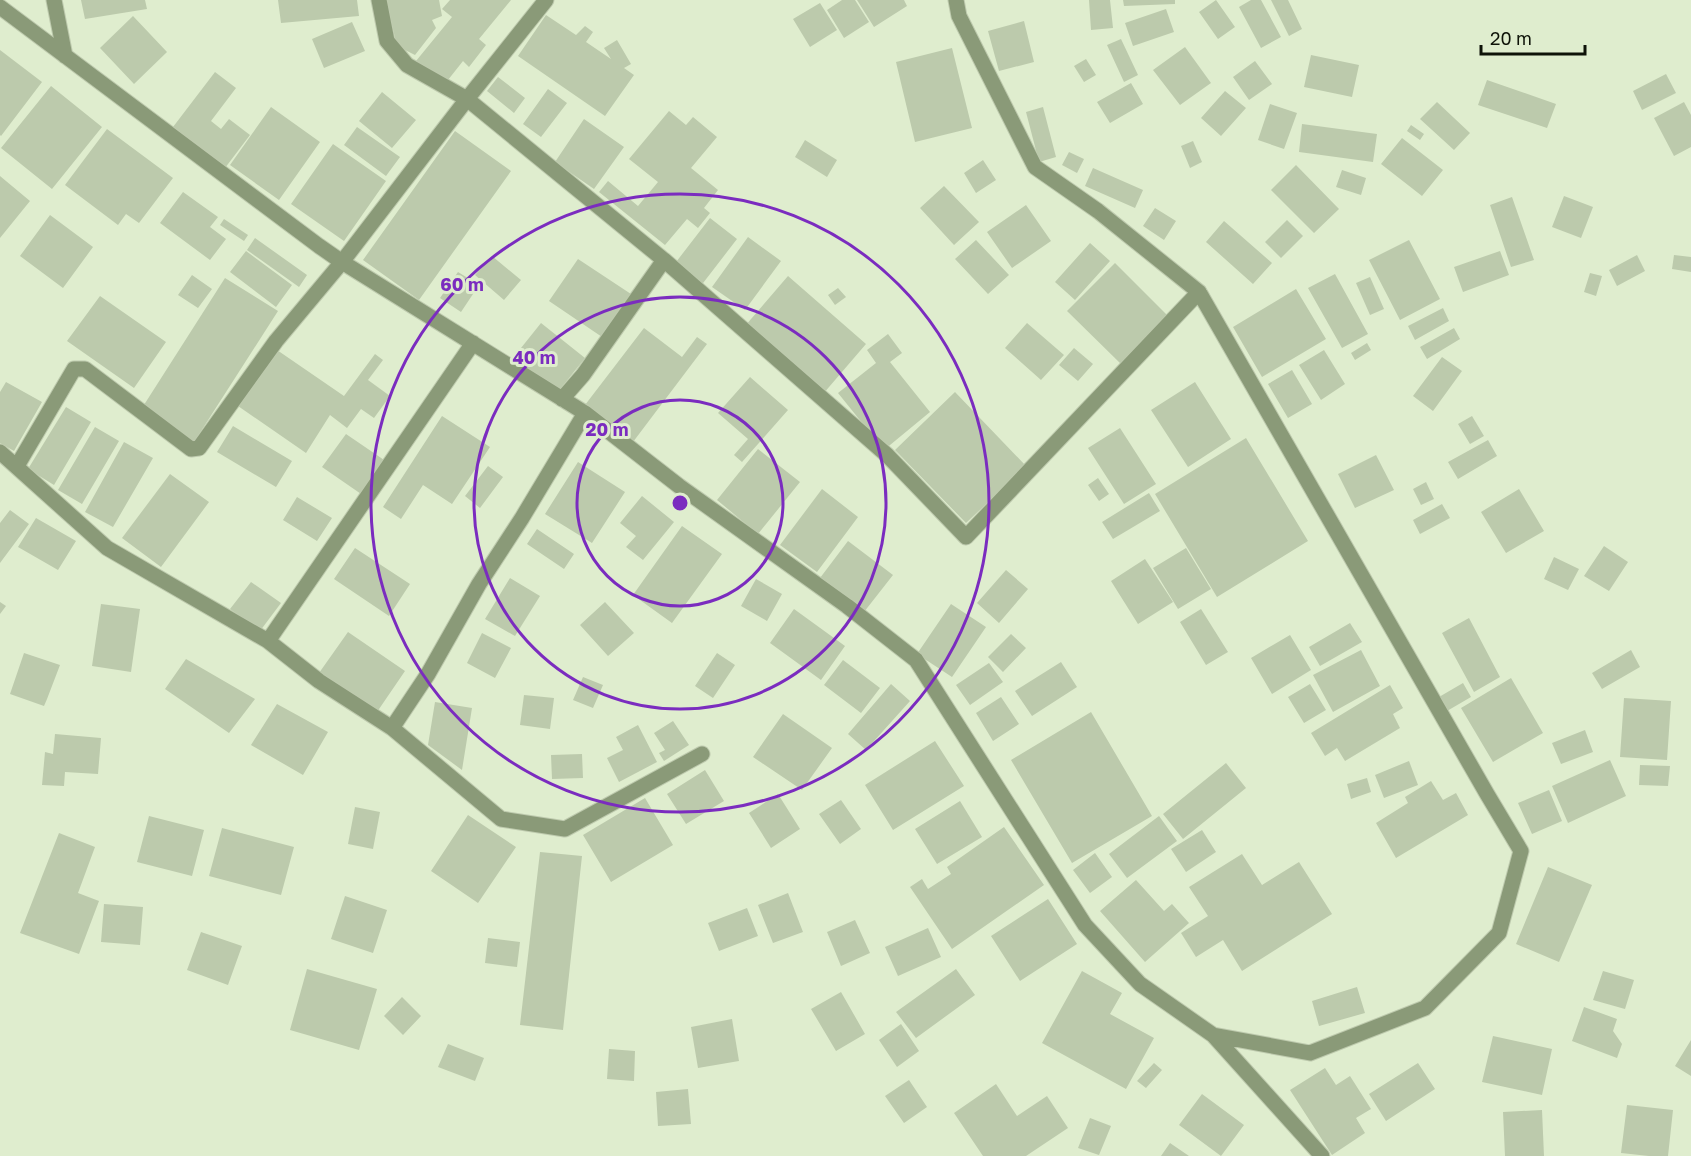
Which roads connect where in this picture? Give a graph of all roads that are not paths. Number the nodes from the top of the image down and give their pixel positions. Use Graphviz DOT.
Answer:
graph roads {
  1 [pos="54,0"];
  2 [pos="379,0"];
  3 [pos="546,0"];
  4 [pos="956,0"];
  5 [pos="0,7"];
  6 [pos="65,56"];
  7 [pos="467,99"];
  8 [pos="664,260"];
  9 [pos="342,262"];
  10 [pos="1198,292"];
  11 [pos="473,344"];
  12 [pos="562,399"];
  13 [pos="585,413"];
  14 [pos="0,452"];
  15 [pos="17,466"];
  16 [pos="268,642"];
  17 [pos="392,728"];
  18 [pos="702,754"];
  19 [pos="1213,1035"];
  20 [pos="1322,1156"];
  1 -- 6 [label="street"];
  2 -- 7 [label="street"];
  3 -- 7 [label="street"];
  4 -- 10 [label="street"];
  5 -- 6 [label="street"];
  6 -- 9 [label="street"];
  7 -- 8 [label="street"];
  7 -- 9 [label="street"];
  8 -- 10 [label="street"];
  8 -- 12 [label="street"];
  9 -- 11 [label="street"];
  9 -- 15 [label="street"];
  10 -- 19 [label="street"];
  11 -- 12 [label="street"];
  11 -- 16 [label="street"];
  12 -- 13 [label="street"];
  13 -- 17 [label="street"];
  13 -- 19 [label="street"];
  14 -- 15 [label="street"];
  15 -- 16 [label="street"];
  16 -- 17 [label="street"];
  17 -- 18 [label="street"];
  19 -- 20 [label="street"];
}
